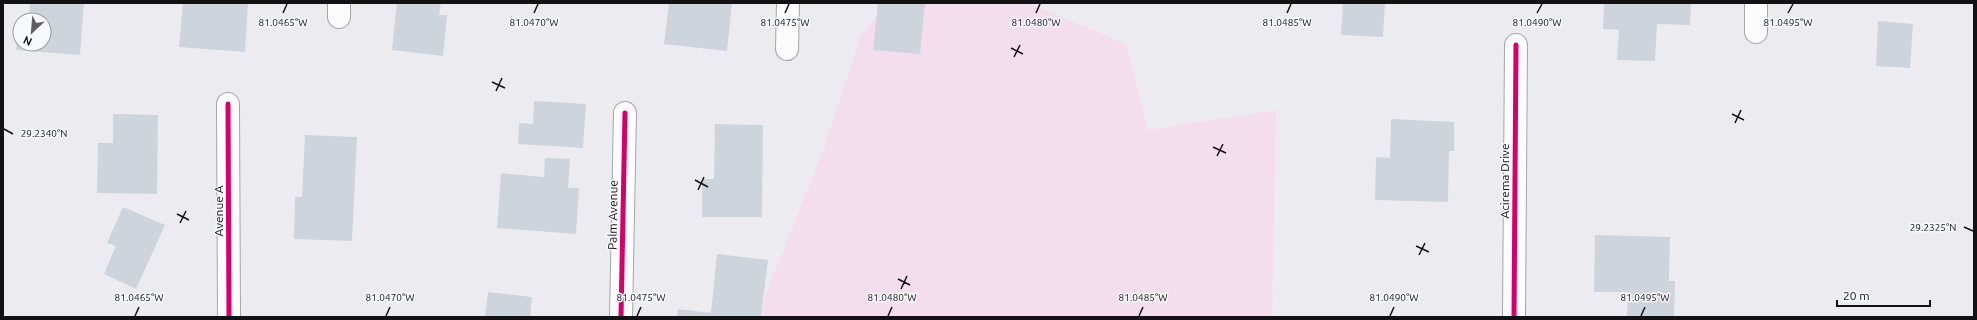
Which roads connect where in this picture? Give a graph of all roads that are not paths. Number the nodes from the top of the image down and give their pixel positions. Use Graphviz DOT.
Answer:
graph roads {
  1 [pos="788,3"];
  2 [pos="1756,3"];
  3 [pos="1756,32"];
  4 [pos="1516,45"];
  5 [pos="788,49"];
  6 [pos="228,104"];
  7 [pos="625,113"];
  8 [pos="229,317"];
  9 [pos="621,317"];
  10 [pos="1514,317"];
  1 -- 5 [label="street"];
  2 -- 3 [label="street"];
  4 -- 10 [label="street, Acirema Drive"];
  6 -- 8 [label="street, Avenue A"];
  7 -- 9 [label="street, Palm Avenue"];
}
